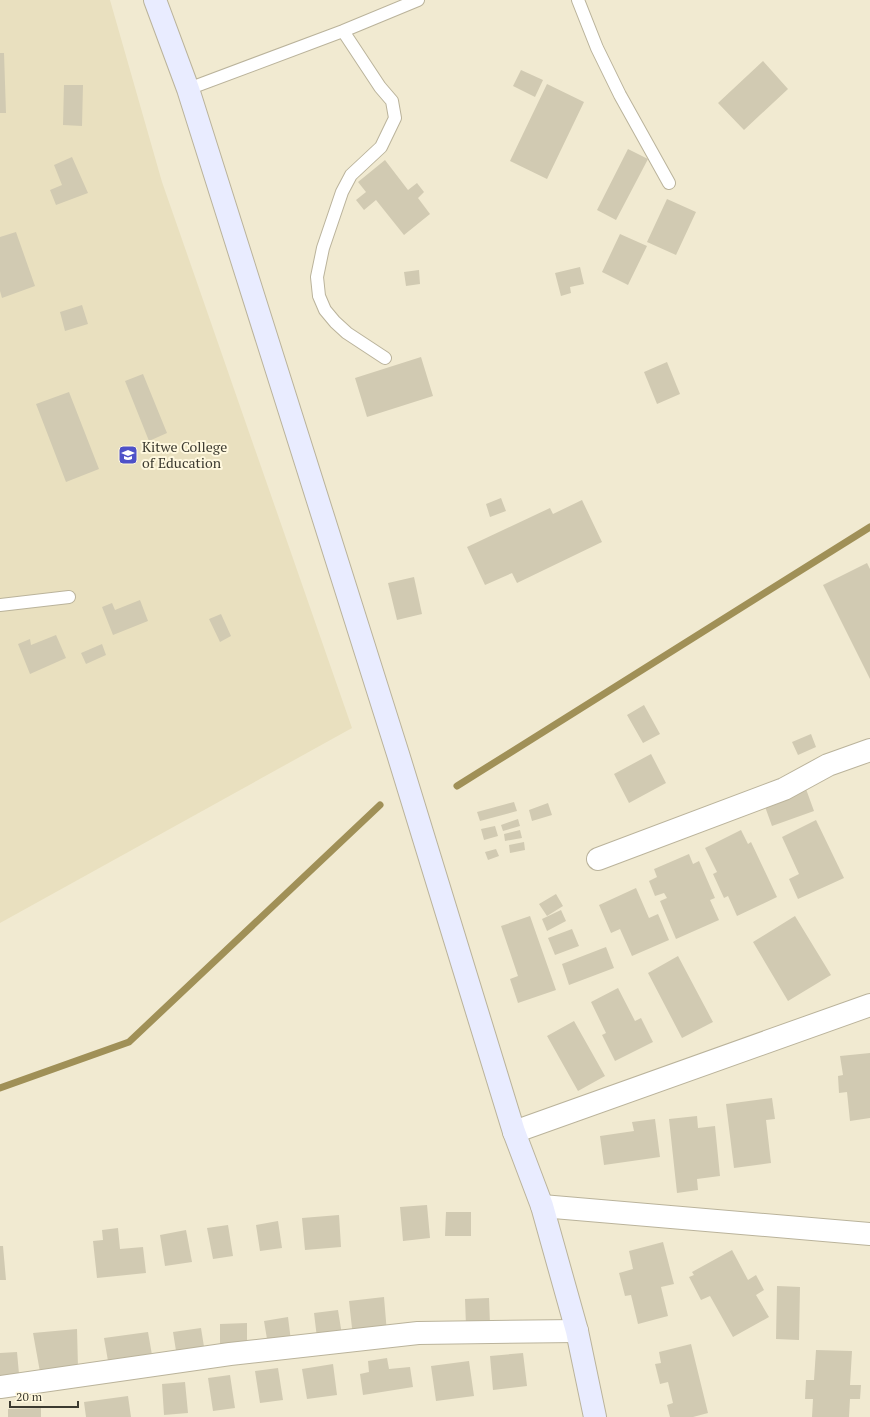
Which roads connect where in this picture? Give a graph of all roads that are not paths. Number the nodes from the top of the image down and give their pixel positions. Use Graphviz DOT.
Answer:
graph roads {
  1 [pos="155,0"];
  2 [pos="418,0"];
  3 [pos="578,0"];
  4 [pos="343,31"];
  5 [pos="188,89"];
  6 [pos="669,184"];
  7 [pos="386,358"];
  8 [pos="69,597"];
  9 [pos="0,605"];
  10 [pos="870,750"];
  11 [pos="598,859"];
  12 [pos="870,1005"];
  13 [pos="514,1132"];
  14 [pos="542,1206"];
  15 [pos="870,1234"];
  16 [pos="576,1331"];
  17 [pos="0,1387"];
  18 [pos="595,1417"];
  1 -- 5 [label="street"];
  2 -- 4 [label="lane"];
  3 -- 6 [label="lane"];
  4 -- 5 [label="lane"];
  4 -- 7 [label="lane"];
  5 -- 13 [label="street"];
  8 -- 9 [label="lane"];
  10 -- 11 [label="street"];
  12 -- 13 [label="street"];
  13 -- 14 [label="street"];
  14 -- 15 [label="street"];
  14 -- 16 [label="street"];
  16 -- 17 [label="street"];
  16 -- 18 [label="street"];
}
